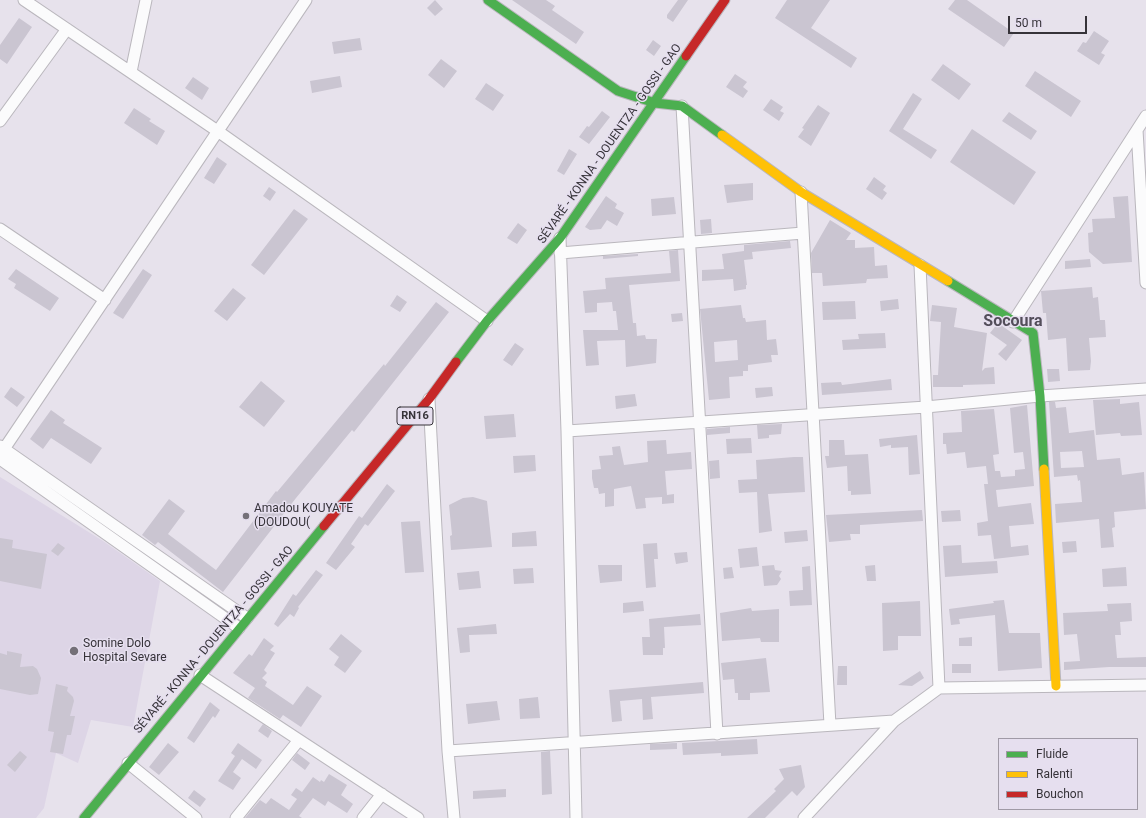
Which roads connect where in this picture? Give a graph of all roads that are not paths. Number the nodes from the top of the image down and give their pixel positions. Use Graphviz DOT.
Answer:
graph roads {
  1 [pos="146,0"];
  2 [pos="306,0"];
  3 [pos="488,0"];
  4 [pos="725,0"];
  5 [pos="29,1"];
  6 [pos="67,29"];
  7 [pos="131,72"];
  8 [pos="655,103"];
  9 [pos="682,106"];
  10 [pos="1146,116"];
  11 [pos="0,121"];
  12 [pos="1137,130"];
  13 [pos="219,132"];
  14 [pos="801,192"];
  15 [pos="0,229"];
  16 [pos="803,233"];
  17 [pos="560,238"];
  18 [pos="690,242"];
  19 [pos="560,253"];
  20 [pos="920,265"];
  21 [pos="1146,283"];
  22 [pos="105,300"];
  23 [pos="486,321"];
  24 [pos="1014,322"];
  25 [pos="1146,390"];
  26 [pos="1040,396"];
  27 [pos="429,399"];
  28 [pos="926,407"];
  29 [pos="813,415"];
  30 [pos="700,422"];
  31 [pos="567,431"];
  32 [pos="1,450"];
  33 [pos="0,459"];
  34 [pos="247,618"];
  35 [pos="239,628"];
  36 [pos="200,675"];
  37 [pos="1146,685"];
  38 [pos="1056,686"];
  39 [pos="939,688"];
  40 [pos="894,721"];
  41 [pos="830,726"];
  42 [pos="717,734"];
  43 [pos="299,740"];
  44 [pos="574,744"];
  45 [pos="448,751"];
  46 [pos="128,763"];
  47 [pos="382,794"];
  48 [pos="84,818"];
  49 [pos="196,818"];
  50 [pos="236,818"];
  51 [pos="362,818"];
  52 [pos="418,818"];
  53 [pos="454,818"];
  54 [pos="576,818"];
  55 [pos="804,818"];
  1 -- 7 [label="street"];
  2 -- 13 [label="street"];
  3 -- 8 [label="main road"];
  4 -- 8 [label="main road, SÉVARÉ - KONNA - DOUENTZA - GOSSI - GAO / RN16"];
  5 -- 6 [label="street"];
  6 -- 7 [label="street"];
  6 -- 11 [label="street"];
  7 -- 13 [label="street"];
  8 -- 9 [label="main road"];
  8 -- 17 [label="main road, SÉVARÉ - KONNA - DOUENTZA - GOSSI - GAO / RN16"];
  9 -- 14 [label="main road"];
  9 -- 18 [label="street"];
  10 -- 12 [label="street"];
  12 -- 21 [label="street"];
  12 -- 24 [label="street"];
  13 -- 22 [label="street"];
  13 -- 23 [label="street"];
  14 -- 16 [label="street"];
  14 -- 20 [label="main road"];
  15 -- 22 [label="street"];
  16 -- 18 [label="street"];
  16 -- 29 [label="street"];
  17 -- 19 [label="street"];
  17 -- 23 [label="main road, SÉVARÉ - KONNA - DOUENTZA - GOSSI - GAO / RN16"];
  18 -- 19 [label="street"];
  18 -- 30 [label="street"];
  19 -- 31 [label="street"];
  20 -- 24 [label="main road"];
  20 -- 28 [label="street"];
  22 -- 32 [label="street"];
  23 -- 27 [label="main road, SÉVARÉ - KONNA - DOUENTZA - GOSSI - GAO / RN16"];
  24 -- 26 [label="main road"];
  25 -- 26 [label="street"];
  26 -- 28 [label="street"];
  26 -- 38 [label="main road"];
  27 -- 34 [label="main road, SÉVARÉ - KONNA - DOUENTZA - GOSSI - GAO / RN16"];
  27 -- 45 [label="street"];
  28 -- 29 [label="street"];
  28 -- 39 [label="street"];
  29 -- 30 [label="street"];
  29 -- 41 [label="street"];
  30 -- 31 [label="street"];
  30 -- 42 [label="street"];
  31 -- 44 [label="street"];
  32 -- 34 [label="street"];
  33 -- 35 [label="street"];
  34 -- 35 [label="main road, SÉVARÉ - KONNA - DOUENTZA - GOSSI - GAO / RN16"];
  35 -- 36 [label="main road, SÉVARÉ - KONNA - DOUENTZA - GOSSI - GAO / RN16"];
  36 -- 43 [label="street"];
  36 -- 46 [label="main road, SÉVARÉ - KONNA - DOUENTZA - GOSSI - GAO / RN16"];
  37 -- 38 [label="street"];
  38 -- 39 [label="street"];
  39 -- 40 [label="street"];
  40 -- 41 [label="street"];
  40 -- 55 [label="street"];
  41 -- 42 [label="street"];
  42 -- 44 [label="street"];
  43 -- 47 [label="street"];
  43 -- 50 [label="street"];
  44 -- 45 [label="street"];
  44 -- 54 [label="street"];
  45 -- 53 [label="street"];
  46 -- 48 [label="main road, SÉVARÉ - KONNA - DOUENTZA - GOSSI - GAO / RN16"];
  46 -- 49 [label="street"];
  47 -- 51 [label="street"];
  47 -- 52 [label="street"];
}
